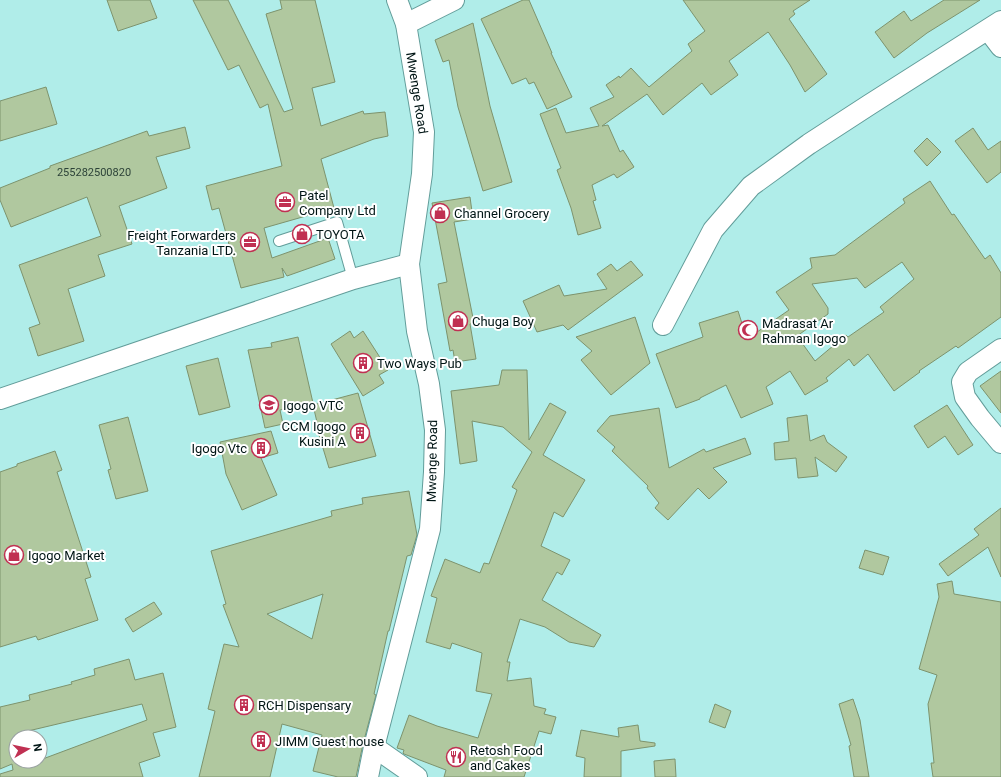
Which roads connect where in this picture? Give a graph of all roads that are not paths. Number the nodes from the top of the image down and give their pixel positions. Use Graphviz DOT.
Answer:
graph roads {
  1 [pos="398,0"];
  2 [pos="454,0"];
  3 [pos="406,24"];
  4 [pos="995,26"];
  5 [pos="1001,47"];
  6 [pos="279,241"];
  7 [pos="409,264"];
  8 [pos="353,279"];
  9 [pos="663,325"];
  10 [pos="1001,349"];
  11 [pos="0,399"];
  12 [pos="1001,443"];
  13 [pos="374,747"];
  14 [pos="368,777"];
  15 [pos="417,777"];
  1 -- 3 [label="street, Mwenge Road"];
  2 -- 3 [label="street"];
  3 -- 7 [label="street, Mwenge Road"];
  4 -- 5 [label="street"];
  4 -- 9 [label="street"];
  6 -- 8 [label="lane"];
  7 -- 8 [label="street"];
  7 -- 13 [label="street, Mwenge Road"];
  8 -- 11 [label="street"];
  10 -- 12 [label="street"];
  13 -- 14 [label="street, Mwenge Road"];
  13 -- 15 [label="street"];
}
